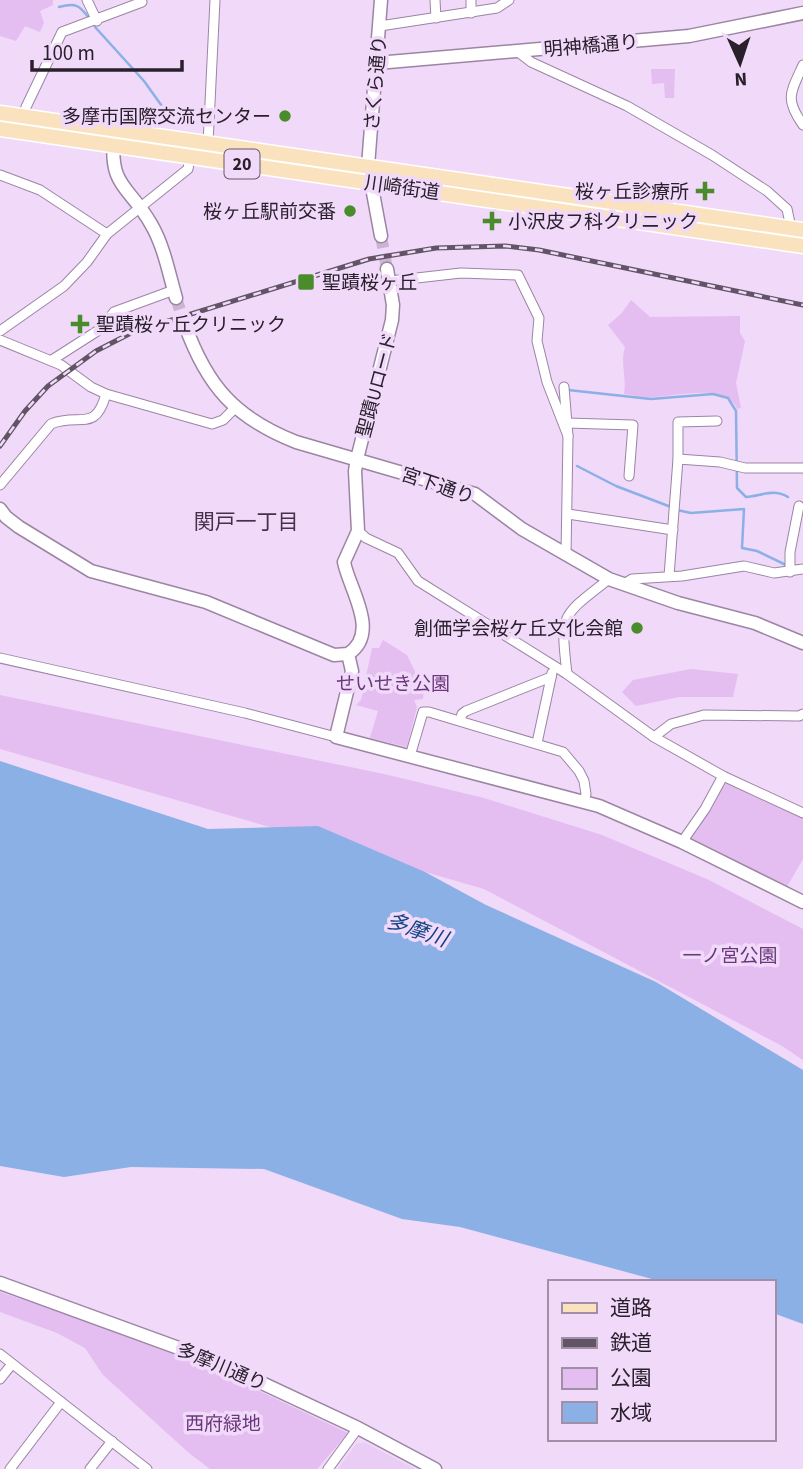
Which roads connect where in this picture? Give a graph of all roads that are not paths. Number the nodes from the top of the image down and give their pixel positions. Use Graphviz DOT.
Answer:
graph roads {
  1 [pos="87,0"];
  2 [pos="215,0"];
  3 [pos="382,0"];
  4 [pos="435,0"];
  5 [pos="471,0"];
  6 [pos="509,0"];
  7 [pos="797,0"];
  8 [pos="142,2"];
  9 [pos="471,13"];
  10 [pos="800,13"];
  11 [pos="436,18"];
  12 [pos="97,21"];
  13 [pos="380,26"];
  14 [pos="518,52"];
  15 [pos="377,63"];
  16 [pos="803,65"];
  17 [pos="0,113"];
  18 [pos="24,117"];
  19 [pos="803,125"];
  20 [pos="0,129"];
  21 [pos="115,130"];
  22 [pos="208,144"];
  23 [pos="113,146"];
  24 [pos="190,157"];
  25 [pos="368,166"];
  26 [pos="0,175"];
  27 [pos="370,183"];
  28 [pos="140,207"];
  29 [pos="797,229"];
  30 [pos="107,234"];
  31 [pos="381,236"];
  32 [pos="803,246"];
  33 [pos="388,275"];
  34 [pos="175,294"];
  35 [pos="186,325"];
  36 [pos="0,331"];
  37 [pos="0,341"];
  38 [pos="52,360"];
  39 [pos="564,387"];
  40 [pos="106,394"];
  41 [pos="235,408"];
  42 [pos="716,421"];
  43 [pos="567,423"];
  44 [pos="568,436"];
  45 [pos="357,459"];
  46 [pos="678,459"];
  47 [pos="803,468"];
  48 [pos="629,476"];
  49 [pos="0,485"];
  50 [pos="799,506"];
  51 [pos="0,509"];
  52 [pos="568,514"];
  53 [pos="673,530"];
  54 [pos="358,531"];
  55 [pos="566,555"];
  56 [pos="790,568"];
  57 [pos="803,569"];
  58 [pos="669,576"];
  59 [pos="609,579"];
  60 [pos="624,584"];
  61 [pos="803,643"];
  62 [pos="348,654"];
  63 [pos="0,658"];
  64 [pos="554,667"];
  65 [pos="567,674"];
  66 [pos="551,677"];
  67 [pos="803,714"];
  68 [pos="460,721"];
  69 [pos="335,737"];
  70 [pos="654,737"];
  71 [pos="537,743"];
  72 [pos="410,756"];
  73 [pos="723,776"];
  74 [pos="584,802"];
  75 [pos="803,813"];
  76 [pos="682,842"];
  77 [pos="803,902"];
  78 [pos="0,1283"];
  79 [pos="0,1354"];
  80 [pos="12,1364"];
  81 [pos="0,1379"];
  82 [pos="61,1402"];
  83 [pos="358,1428"];
  84 [pos="112,1441"];
  85 [pos="10,1469"];
  86 [pos="90,1469"];
  87 [pos="147,1469"];
  88 [pos="328,1469"];
  89 [pos="435,1469"];
  1 -- 12 [label="street"];
  2 -- 22 [label="street"];
  3 -- 13 [label="street, さくら通り"];
  4 -- 11 [label="street"];
  5 -- 9 [label="street"];
  6 -- 9 [label="street"];
  7 -- 10 [label="street"];
  8 -- 12 [label="street"];
  9 -- 11 [label="street"];
  10 -- 14 [label="street, 明神橋通り"];
  11 -- 13 [label="street"];
  12 -- 18 [label="street"];
  13 -- 15 [label="street, さくら通り"];
  14 -- 15 [label="street, 明神橋通り"];
  14 -- 29 [label="street"];
  15 -- 25 [label="street, さくら通り"];
  16 -- 19 [label="street"];
  17 -- 18 [label="main road, 川崎街道 / 20"];
  18 -- 21 [label="main road, 川崎街道 / 20"];
  20 -- 23 [label="main road, 川崎街道 / 20"];
  21 -- 22 [label="main road, 川崎街道 / 20"];
  21 -- 23 [label="street"];
  22 -- 25 [label="main road, 川崎街道 / 20"];
  23 -- 24 [label="main road, 川崎街道 / 20"];
  23 -- 28 [label="street"];
  24 -- 27 [label="main road, 川崎街道 / 20"];
  24 -- 28 [label="street"];
  25 -- 27 [label="street"];
  25 -- 29 [label="main road, 川崎街道 / 20"];
  26 -- 30 [label="street"];
  27 -- 31 [label="street"];
  27 -- 32 [label="main road, 川崎街道 / 20"];
  28 -- 30 [label="street"];
  28 -- 34 [label="street"];
  30 -- 36 [label="street"];
  33 -- 44 [label="street"];
  33 -- 45 [label="street, 聖蹟Uロード"];
  34 -- 38 [label="street"];
  35 -- 41 [label="street, 宮下通り"];
  37 -- 38 [label="street"];
  38 -- 40 [label="street"];
  39 -- 43 [label="street"];
  40 -- 41 [label="street"];
  40 -- 49 [label="street"];
  41 -- 45 [label="street, 宮下通り"];
  42 -- 46 [label="street"];
  43 -- 44 [label="street"];
  43 -- 48 [label="street"];
  44 -- 52 [label="street"];
  45 -- 54 [label="street, 聖蹟Uロード"];
  45 -- 55 [label="street, 宮下通り"];
  46 -- 47 [label="street"];
  46 -- 53 [label="street"];
  50 -- 56 [label="street"];
  51 -- 62 [label="street"];
  52 -- 53 [label="street"];
  52 -- 55 [label="street"];
  53 -- 58 [label="street"];
  54 -- 62 [label="street"];
  54 -- 64 [label="street"];
  55 -- 59 [label="street, 宮下通り"];
  56 -- 57 [label="street"];
  56 -- 58 [label="street"];
  58 -- 60 [label="street"];
  59 -- 60 [label="street, 宮下通り"];
  59 -- 65 [label="street"];
  60 -- 61 [label="street, 宮下通り"];
  62 -- 69 [label="street"];
  63 -- 69 [label="street"];
  64 -- 65 [label="street"];
  64 -- 66 [label="street"];
  65 -- 70 [label="street"];
  66 -- 68 [label="street"];
  66 -- 71 [label="street"];
  67 -- 70 [label="street"];
  68 -- 71 [label="street"];
  68 -- 72 [label="street"];
  69 -- 72 [label="street"];
  70 -- 73 [label="street"];
  71 -- 74 [label="street"];
  72 -- 74 [label="street"];
  73 -- 75 [label="street"];
  73 -- 76 [label="street"];
  74 -- 76 [label="street"];
  76 -- 77 [label="street"];
  78 -- 83 [label="street, 多摩川通り"];
  79 -- 80 [label="street"];
  80 -- 81 [label="street"];
  80 -- 82 [label="street"];
  82 -- 84 [label="street"];
  82 -- 85 [label="street"];
  83 -- 88 [label="street"];
  83 -- 89 [label="street, 多摩川通り"];
  84 -- 86 [label="street"];
  84 -- 87 [label="street"];
}
